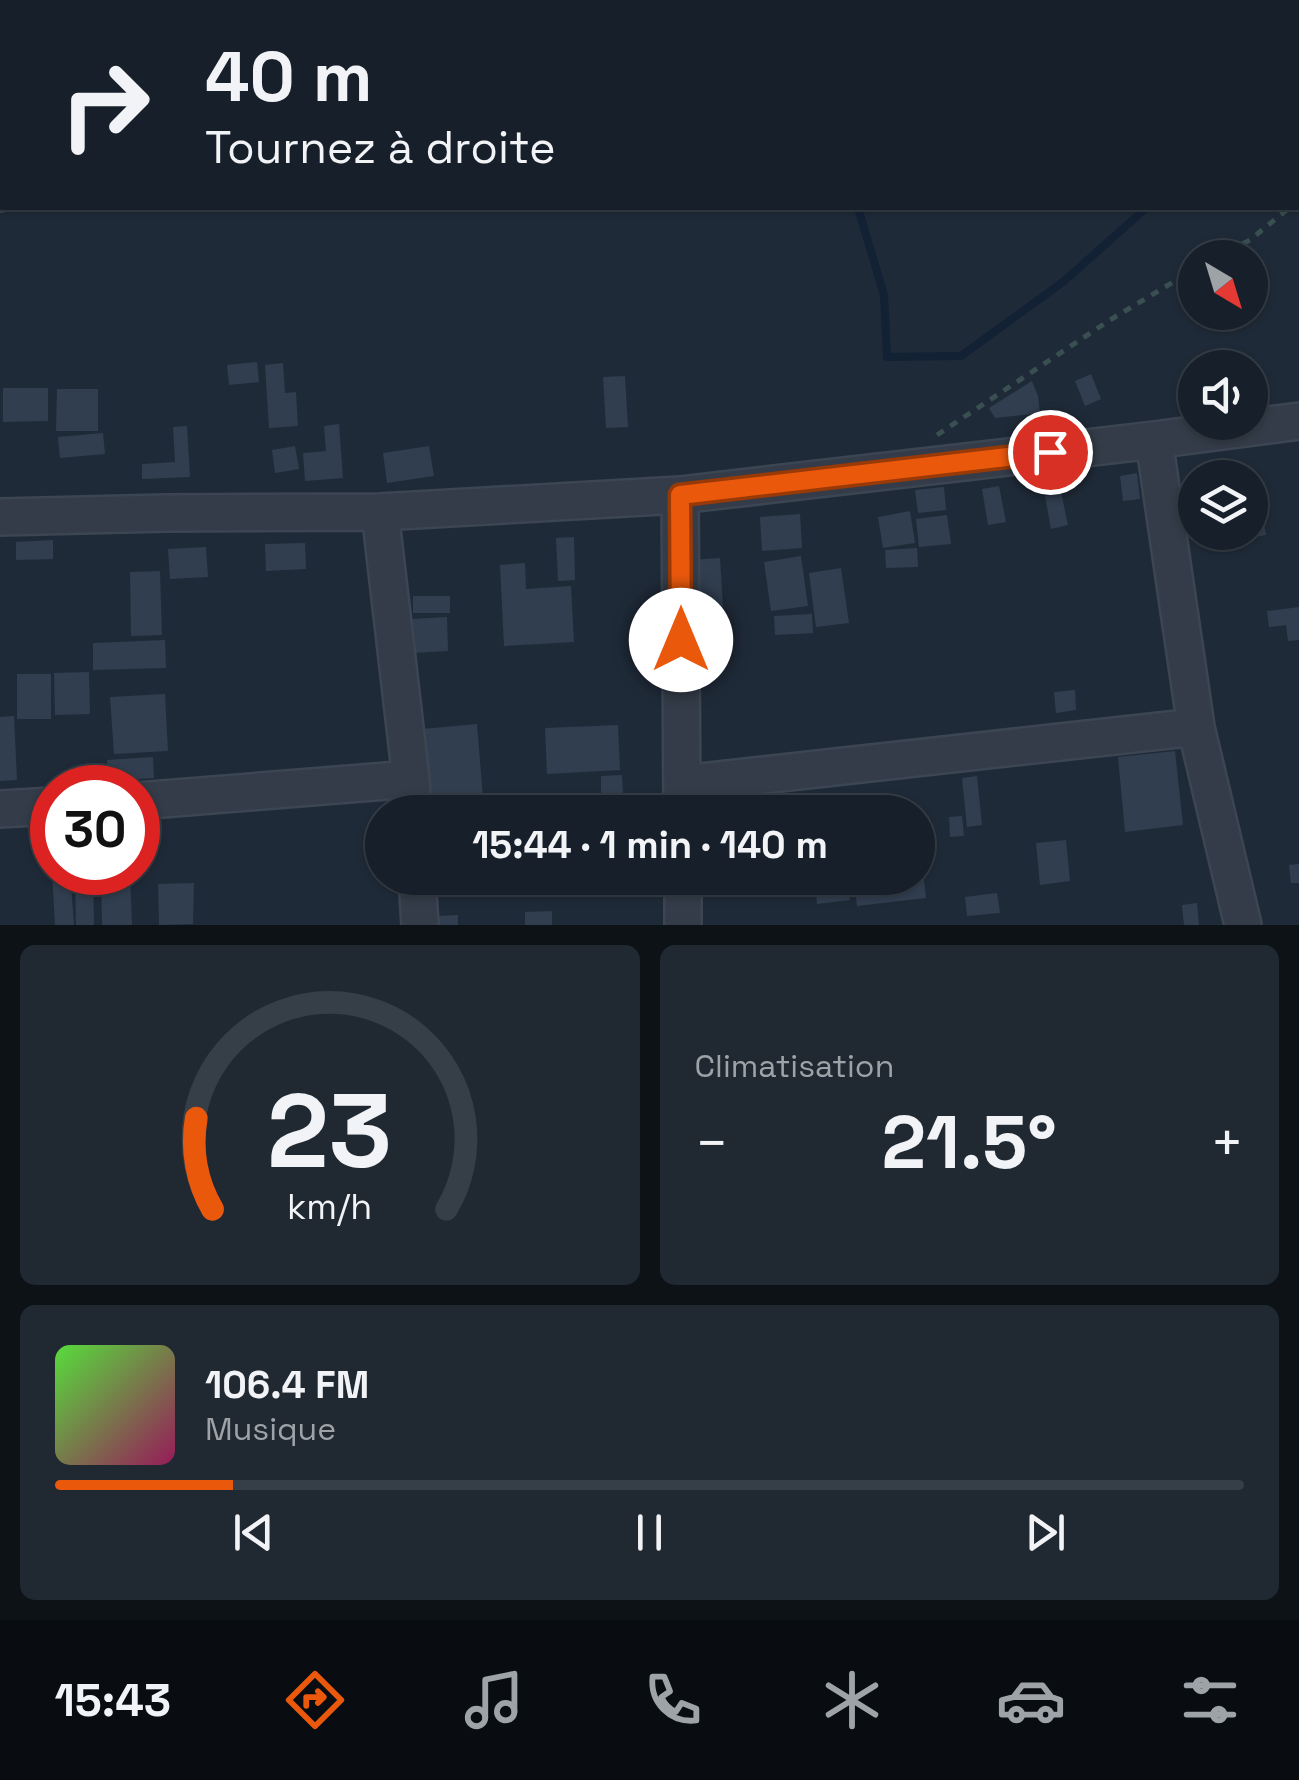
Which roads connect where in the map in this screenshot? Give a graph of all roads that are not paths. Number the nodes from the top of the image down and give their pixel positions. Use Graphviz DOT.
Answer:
graph roads {
  1 [pos="1299,421"];
  2 [pos="1154,440"];
  3 [pos="680,495"];
  4 [pos="380,512"];
  5 [pos="0,517"];
  6 [pos="1196,727"];
  7 [pos="412,795"];
  8 [pos="682,795"];
  9 [pos="704,795"];
  10 [pos="365,797"];
  11 [pos="160,800"];
  12 [pos="30,807"];
  13 [pos="0,808"];
  14 [pos="419,895"];
  15 [pos="682,895"];
  16 [pos="420,925"];
  17 [pos="683,925"];
  18 [pos="1243,925"];
  1 -- 2 [label="street"];
  2 -- 3 [label="street"];
  2 -- 6 [label="street"];
  3 -- 4 [label="street"];
  3 -- 8 [label="street"];
  4 -- 5 [label="street"];
  4 -- 7 [label="street"];
  6 -- 9 [label="street"];
  6 -- 18 [label="street"];
  10 -- 11 [label="street"];
  12 -- 13 [label="street"];
  14 -- 16 [label="street"];
  15 -- 17 [label="street"];
}
